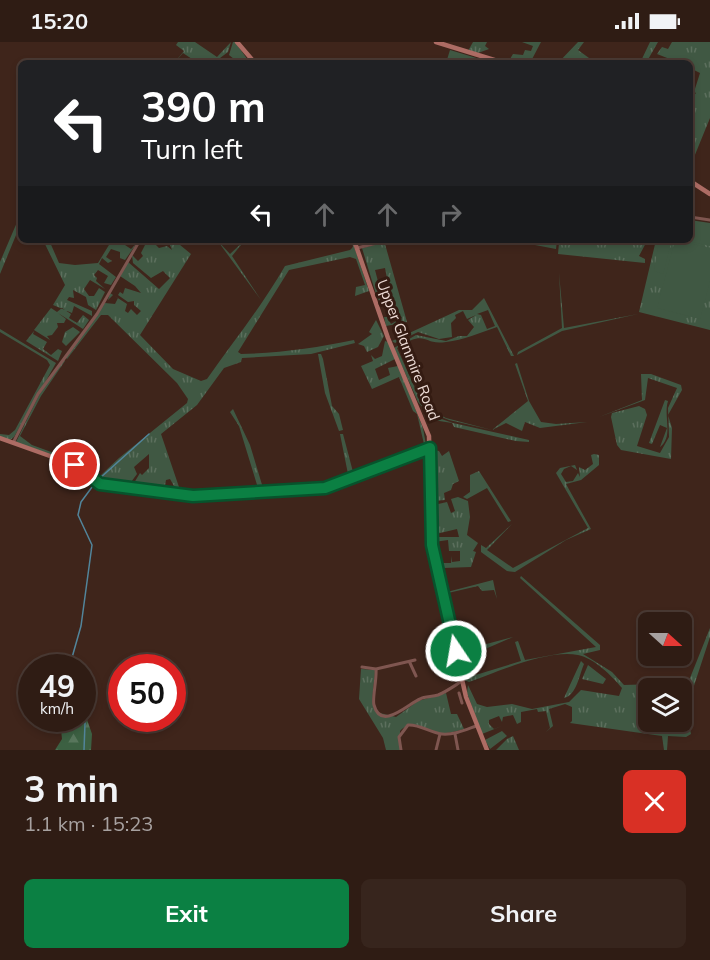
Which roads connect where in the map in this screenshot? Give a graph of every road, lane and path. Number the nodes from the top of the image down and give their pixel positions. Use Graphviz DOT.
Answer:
graph roads {
  1 [pos="237,42"];
  2 [pos="436,42"];
  3 [pos="252,60"];
  4 [pos="494,60"];
  5 [pos="693,183"];
  6 [pos="710,194"];
  7 [pos="693,217"];
  8 [pos="710,220"];
  9 [pos="138,243"];
  10 [pos="355,243"];
  11 [pos="377,243"];
  12 [pos="357,248"];
  13 [pos="0,438"];
  14 [pos="13,443"];
  15 [pos="430,448"];
  16 [pos="415,660"];
  17 [pos="451,662"];
  18 [pos="410,663"];
  19 [pos="362,667"];
  20 [pos="376,669"];
  21 [pos="451,669"];
  22 [pos="460,669"];
  23 [pos="451,675"];
  24 [pos="416,676"];
  25 [pos="462,681"];
  26 [pos="459,693"];
  27 [pos="463,699"];
  28 [pos="477,726"];
  29 [pos="455,733"];
  30 [pos="440,734"];
  31 [pos="401,750"];
  32 [pos="435,750"];
  33 [pos="458,750"];
  34 [pos="487,750"];
  1 -- 3 [label="main road"];
  2 -- 4 [label="main road"];
  5 -- 6 [label="main road"];
  7 -- 8 [label="street"];
  9 -- 14 [label="street"];
  10 -- 12 [label="main road, Upper Glanmire Road"];
  11 -- 12 [label="street"];
  12 -- 15 [label="main road, Upper Glanmire Road"];
  13 -- 14 [label="main road"];
  14 -- 15 [label="main road"];
  15 -- 22 [label="main road, Upper Glanmire Road"];
  16 -- 18 [label="street"];
  17 -- 21 [label="street"];
  18 -- 20 [label="street"];
  18 -- 24 [label="street"];
  19 -- 20 [label="street"];
  20 -- 25 [label="street"];
  21 -- 22 [label="street"];
  21 -- 23 [label="street"];
  22 -- 25 [label="main road, Upper Glanmire Road"];
  25 -- 27 [label="main road, Upper Glanmire Road"];
  26 -- 27 [label="street"];
  27 -- 28 [label="main road, Upper Glanmire Road"];
  28 -- 29 [label="street"];
  28 -- 34 [label="main road, Upper Glanmire Road"];
  29 -- 30 [label="street"];
  29 -- 33 [label="street"];
  30 -- 31 [label="street"];
  30 -- 32 [label="street"];
}
